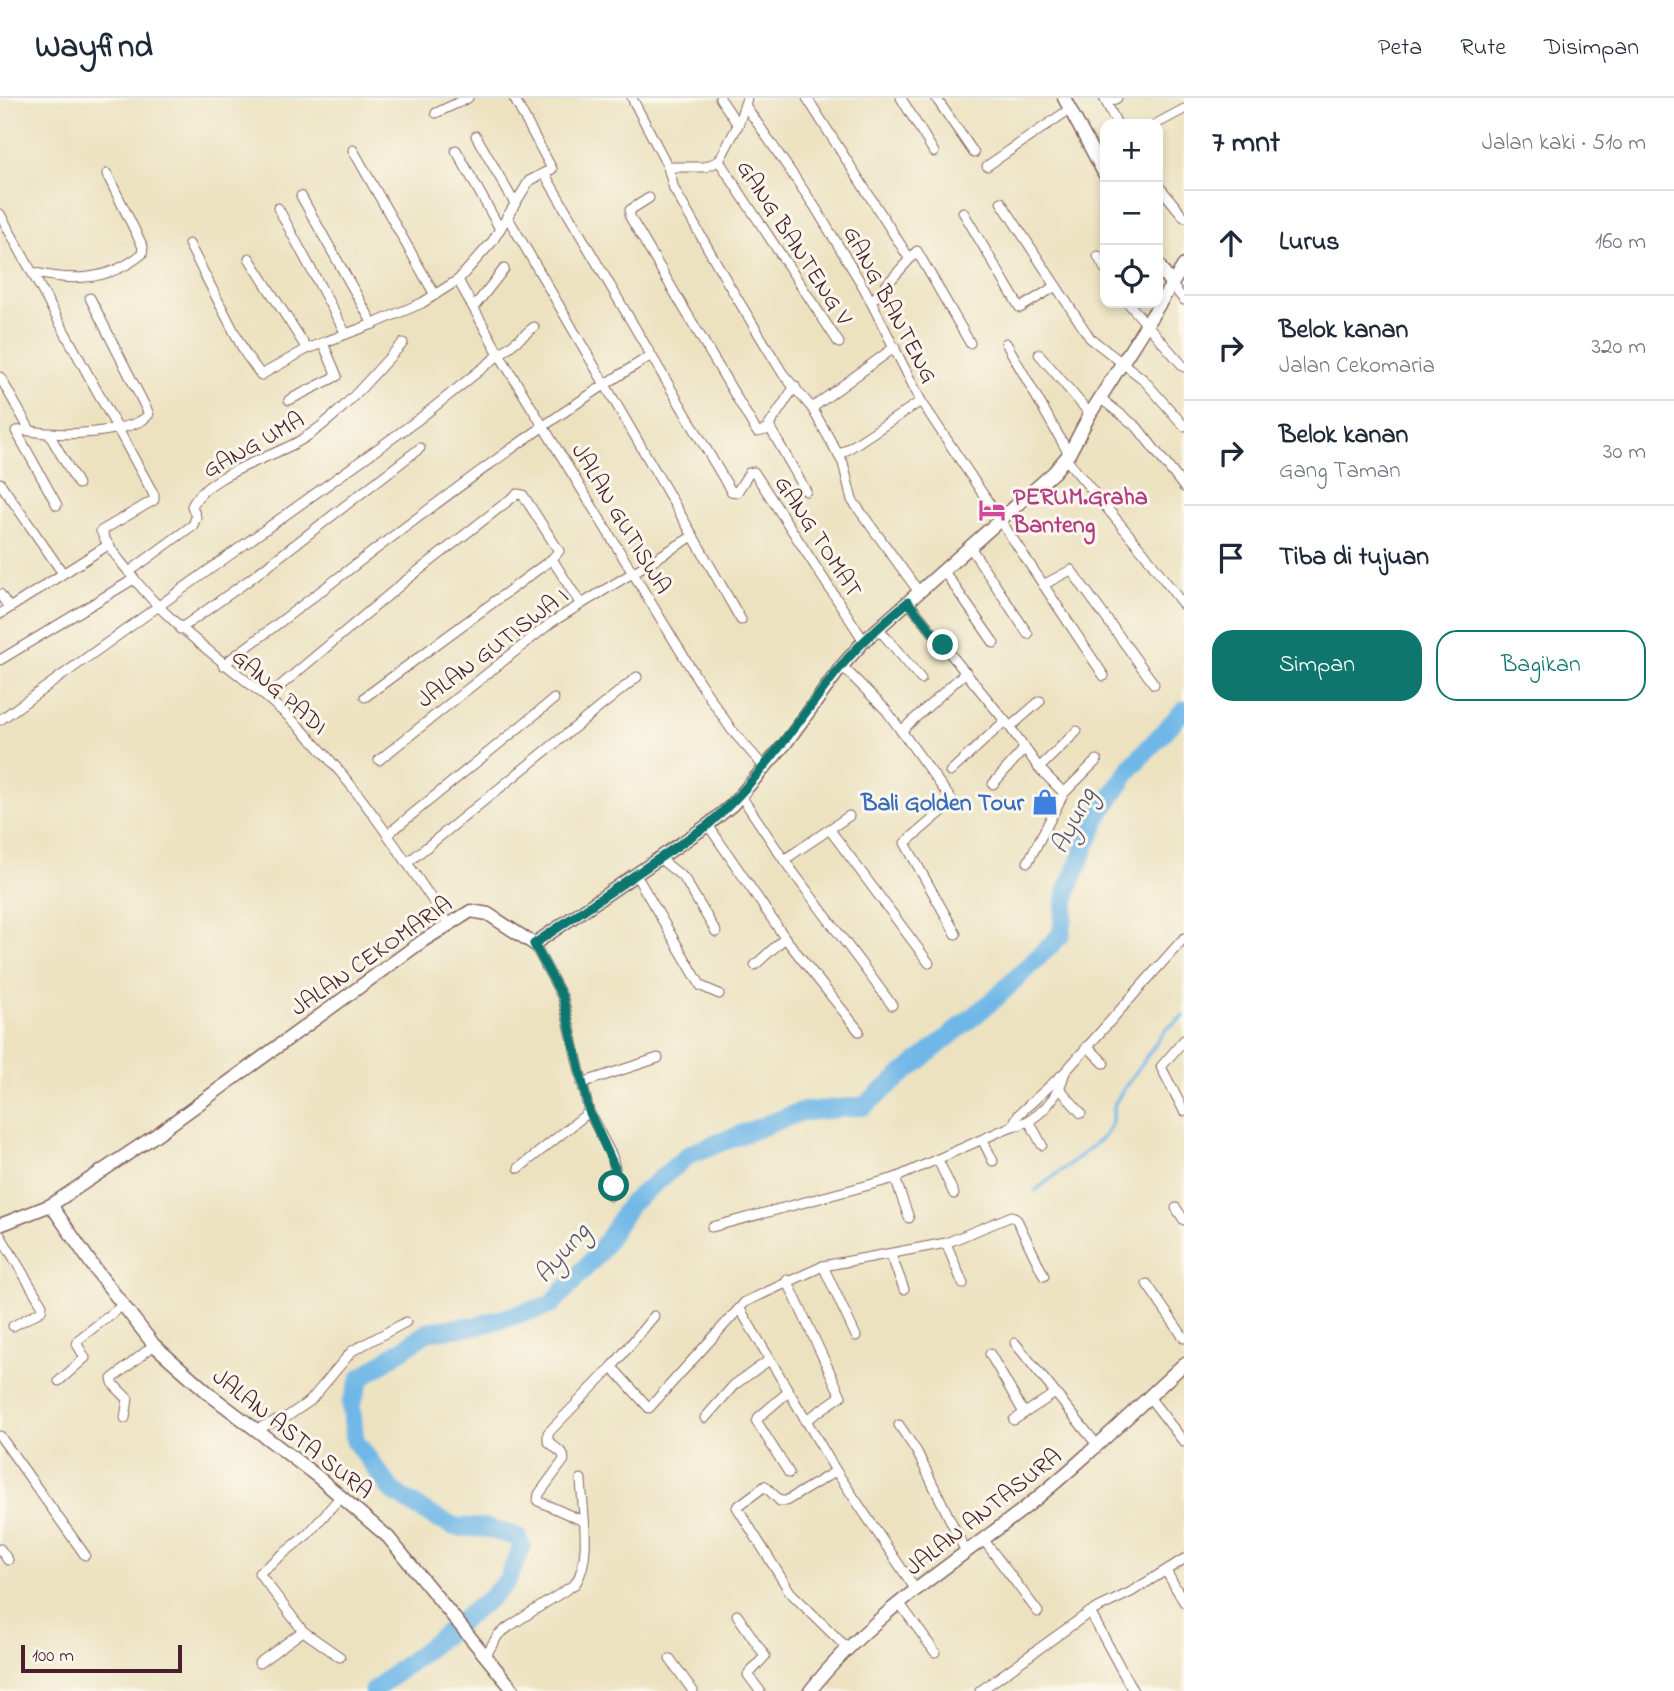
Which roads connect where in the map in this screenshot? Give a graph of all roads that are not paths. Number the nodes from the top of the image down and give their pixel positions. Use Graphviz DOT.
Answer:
graph roads {
  1 [pos="468,98"];
  2 [pos="514,98"];
  3 [pos="632,98"];
  4 [pos="720,98"];
  5 [pos="807,98"];
  6 [pos="901,98"];
  7 [pos="936,98"];
  8 [pos="1117,98"];
  9 [pos="1105,101"];
  10 [pos="746,102"];
  11 [pos="1067,104"];
  12 [pos="1184,109"];
  13 [pos="436,113"];
  14 [pos="1114,119"];
  15 [pos="1163,120"];
  16 [pos="738,125"];
  17 [pos="476,136"];
  18 [pos="353,150"];
  19 [pos="456,150"];
  20 [pos="934,152"];
  21 [pos="974,153"];
  22 [pos="719,161"];
  23 [pos="986,166"];
  24 [pos="1100,166"];
  25 [pos="668,167"];
  26 [pos="544,173"];
  27 [pos="107,174"];
  28 [pos="1163,192"];
  29 [pos="301,196"];
  30 [pos="649,198"];
  31 [pos="513,202"];
  32 [pos="1001,202"];
  33 [pos="278,208"];
  34 [pos="963,212"];
  35 [pos="0,214"];
  36 [pos="507,216"];
  37 [pos="1184,216"];
  38 [pos="500,229"];
  39 [pos="189,244"];
  40 [pos="1098,256"];
  41 [pos="249,258"];
  42 [pos="909,258"];
  43 [pos="1100,260"];
  44 [pos="1184,265"];
  45 [pos="504,269"];
  46 [pos="32,272"];
  47 [pos="1163,272"];
  48 [pos="458,280"];
  49 [pos="1171,284"];
  50 [pos="1055,285"];
  51 [pos="435,295"];
  52 [pos="90,298"];
  53 [pos="1184,300"];
  54 [pos="872,302"];
  55 [pos="474,307"];
  56 [pos="1133,308"];
  57 [pos="1147,322"];
  58 [pos="373,324"];
  59 [pos="534,327"];
  60 [pos="346,334"];
  61 [pos="403,343"];
  62 [pos="839,343"];
  63 [pos="970,343"];
  64 [pos="1006,343"];
  65 [pos="323,344"];
  66 [pos="895,347"];
  67 [pos="307,349"];
  68 [pos="499,354"];
  69 [pos="1039,354"];
  70 [pos="650,356"];
  71 [pos="1121,364"];
  72 [pos="1184,367"];
  73 [pos="0,377"];
  74 [pos="606,383"];
  75 [pos="795,386"];
  76 [pos="1100,398"];
  77 [pos="289,400"];
  78 [pos="921,401"];
  79 [pos="812,408"];
  80 [pos="1090,414"];
  81 [pos="543,425"];
  82 [pos="769,426"];
  83 [pos="1184,426"];
  84 [pos="119,429"];
  85 [pos="30,430"];
  86 [pos="49,433"];
  87 [pos="420,448"];
  88 [pos="838,455"];
  89 [pos="1068,456"];
  90 [pos="0,483"];
  91 [pos="78,484"];
  92 [pos="1184,487"];
  93 [pos="806,491"];
  94 [pos="57,505"];
  95 [pos="1000,523"];
  96 [pos="693,536"];
  97 [pos="108,545"];
  98 [pos="970,547"];
  99 [pos="552,559"];
  100 [pos="943,570"];
  101 [pos="62,572"];
  102 [pos="633,573"];
  103 [pos="131,575"];
  104 [pos="1043,585"];
  105 [pos="919,592"];
  106 [pos="0,594"];
  107 [pos="908,602"];
  108 [pos="580,603"];
  109 [pos="1184,606"];
  110 [pos="158,609"];
  111 [pos="4,611"];
  112 [pos="741,620"];
  113 [pos="878,628"];
  114 [pos="180,629"];
  115 [pos="1028,634"];
  116 [pos="864,641"];
  117 [pos="994,643"];
  118 [pos="0,660"];
  119 [pos="223,665"];
  120 [pos="842,666"];
  121 [pos="966,673"];
  122 [pos="1104,676"];
  123 [pos="637,677"];
  124 [pos="921,679"];
  125 [pos="1154,684"];
  126 [pos="267,696"];
  127 [pos="365,697"];
  128 [pos="554,699"];
  129 [pos="1040,701"];
  130 [pos="0,720"];
  131 [pos="1007,724"];
  132 [pos="901,731"];
  133 [pos="1077,731"];
  134 [pos="1024,749"];
  135 [pos="379,760"];
  136 [pos="1097,760"];
  137 [pos="765,768"];
  138 [pos="1039,768"];
  139 [pos="950,772"];
  140 [pos="993,784"];
  141 [pos="1064,793"];
  142 [pos="741,796"];
  143 [pos="849,816"];
  144 [pos="708,825"];
  145 [pos="830,830"];
  146 [pos="388,834"];
  147 [pos="662,860"];
  148 [pos="784,860"];
  149 [pos="1028,862"];
  150 [pos="407,863"];
  151 [pos="636,875"];
  152 [pos="448,923"];
  153 [pos="716,932"];
  154 [pos="956,934"];
  155 [pos="785,938"];
  156 [pos="1184,938"];
  157 [pos="534,944"];
  158 [pos="929,963"];
  159 [pos="755,965"];
  160 [pos="719,994"];
  161 [pos="892,1005"];
  162 [pos="859,1031"];
  163 [pos="1184,1040"];
  164 [pos="1087,1046"];
  165 [pos="658,1058"];
  166 [pos="1104,1063"];
  167 [pos="1065,1072"];
  168 [pos="582,1083"];
  169 [pos="1060,1089"];
  170 [pos="589,1111"];
  171 [pos="1184,1111"];
  172 [pos="1081,1114"];
  173 [pos="1029,1121"];
  174 [pos="1013,1126"];
  175 [pos="983,1141"];
  176 [pos="1042,1145"];
  177 [pos="938,1160"];
  178 [pos="993,1161"];
  179 [pos="519,1168"];
  180 [pos="895,1178"];
  181 [pos="954,1194"];
  182 [pos="610,1196"];
  183 [pos="51,1205"];
  184 [pos="1176,1208"];
  185 [pos="909,1218"];
  186 [pos="1184,1220"];
  187 [pos="0,1225"];
  188 [pos="712,1227"];
  189 [pos="0,1235"];
  190 [pos="946,1243"];
  191 [pos="891,1255"];
  192 [pos="823,1266"];
  193 [pos="1044,1276"];
  194 [pos="787,1280"];
  195 [pos="963,1284"];
  196 [pos="1147,1284"];
  197 [pos="905,1289"];
  198 [pos="123,1305"];
  199 [pos="740,1309"];
  200 [pos="654,1316"];
  201 [pos="406,1322"];
  202 [pos="13,1326"];
  203 [pos="856,1336"];
  204 [pos="1184,1339"];
  205 [pos="1015,1343"];
  206 [pos="154,1345"];
  207 [pos="990,1354"];
  208 [pos="768,1361"];
  209 [pos="1184,1364"];
  210 [pos="612,1367"];
  211 [pos="59,1381"];
  212 [pos="787,1393"];
  213 [pos="1054,1394"];
  214 [pos="1149,1397"];
  215 [pos="1024,1413"];
  216 [pos="125,1418"];
  217 [pos="705,1418"];
  218 [pos="1014,1420"];
  219 [pos="805,1421"];
  220 [pos="899,1425"];
  221 [pos="257,1429"];
  222 [pos="0,1436"];
  223 [pos="1184,1442"];
  224 [pos="1098,1446"];
  225 [pos="836,1471"];
  226 [pos="789,1473"];
  227 [pos="581,1479"];
  228 [pos="341,1496"];
  229 [pos="583,1521"];
  230 [pos="983,1539"];
  231 [pos="0,1549"];
  232 [pos="966,1552"];
  233 [pos="85,1555"];
  234 [pos="1184,1559"];
  235 [pos="8,1560"];
  236 [pos="1166,1571"];
  237 [pos="916,1591"];
  238 [pos="1184,1602"];
  239 [pos="900,1604"];
  240 [pos="1038,1612"];
  241 [pos="1090,1612"];
  242 [pos="737,1615"];
  243 [pos="303,1631"];
  244 [pos="847,1648"];
  245 [pos="935,1652"];
  246 [pos="486,1655"];
  247 [pos="340,1657"];
  248 [pos="670,1659"];
  249 [pos="259,1663"];
  250 [pos="514,1691"];
  251 [pos="693,1691"];
  252 [pos="760,1691"];
  253 [pos="810,1691"];
  254 [pos="980,1691"];
  255 [pos="1133,1691"];
  1 -- 13 [label="street"];
  2 -- 26 [label="street"];
  3 -- 25 [label="street"];
  4 -- 16 [label="street"];
  5 -- 42 [label="street"];
  6 -- 20 [label="street"];
  7 -- 21 [label="street"];
  8 -- 9 [label="street"];
  9 -- 14 [label="street"];
  10 -- 16 [label="street"];
  10 -- 54 [label="street, GANG BANTENG"];
  11 -- 23 [label="street"];
  11 -- 24 [label="street"];
  12 -- 15 [label="street"];
  16 -- 22 [label="street"];
  17 -- 31 [label="street"];
  18 -- 51 [label="street"];
  19 -- 38 [label="street"];
  22 -- 25 [label="street"];
  22 -- 62 [label="street, GANG BANTENG V"];
  25 -- 75 [label="street"];
  26 -- 31 [label="street"];
  26 -- 70 [label="street"];
  27 -- 46 [label="street"];
  28 -- 37 [label="street"];
  29 -- 58 [label="street"];
  30 -- 82 [label="street"];
  31 -- 36 [label="street"];
  32 -- 50 [label="street"];
  33 -- 60 [label="street"];
  34 -- 50 [label="street"];
  35 -- 46 [label="street"];
  36 -- 38 [label="street"];
  36 -- 74 [label="street"];
  38 -- 48 [label="street"];
  39 -- 67 [label="street"];
  40 -- 43 [label="street"];
  41 -- 67 [label="street"];
  42 -- 54 [label="street"];
  42 -- 63 [label="street"];
  44 -- 49 [label="street"];
  45 -- 55 [label="street"];
  46 -- 84 [label="street"];
  47 -- 49 [label="street"];
  48 -- 51 [label="street"];
  48 -- 55 [label="street, JALAN GUTISWA"];
  49 -- 53 [label="street"];
  49 -- 57 [label="street"];
  50 -- 71 [label="street"];
  51 -- 58 [label="street"];
  52 -- 84 [label="street"];
  54 -- 66 [label="street, GANG BANTENG"];
  55 -- 68 [label="street, JALAN GUTISWA"];
  56 -- 57 [label="street"];
  57 -- 71 [label="street"];
  57 -- 72 [label="street"];
  58 -- 60 [label="street"];
  59 -- 68 [label="street"];
  60 -- 65 [label="street"];
  61 -- 103 [label="street, GANG UMA"];
  64 -- 89 [label="street"];
  65 -- 67 [label="street"];
  65 -- 77 [label="street"];
  66 -- 78 [label="street, GANG BANTENG"];
  66 -- 79 [label="street"];
  68 -- 81 [label="street, JALAN GUTISWA"];
  68 -- 110 [label="street"];
  69 -- 80 [label="street"];
  70 -- 74 [label="street"];
  70 -- 116 [label="street, GANG TOMAT"];
  71 -- 76 [label="street"];
  71 -- 83 [label="street"];
  73 -- 85 [label="street"];
  74 -- 81 [label="street"];
  74 -- 96 [label="street"];
  75 -- 79 [label="street"];
  75 -- 82 [label="street"];
  76 -- 80 [label="street"];
  76 -- 92 [label="street"];
  78 -- 88 [label="street"];
  78 -- 95 [label="street, GANG BANTENG"];
  79 -- 88 [label="street"];
  80 -- 89 [label="street"];
  81 -- 102 [label="street, JALAN GUTISWA"];
  81 -- 119 [label="street"];
  82 -- 93 [label="street"];
  84 -- 86 [label="street"];
  84 -- 97 [label="street, GANG PADI"];
  85 -- 86 [label="street"];
  85 -- 94 [label="street"];
  86 -- 91 [label="street"];
  87 -- 114 [label="street"];
  88 -- 105 [label="street"];
  89 -- 95 [label="street"];
  89 -- 109 [label="street"];
  90 -- 101 [label="street"];
  95 -- 98 [label="street"];
  95 -- 104 [label="street, GANG BANTENG"];
  96 -- 102 [label="street, JALAN GUTISWA I"];
  96 -- 112 [label="street"];
  97 -- 101 [label="street"];
  97 -- 103 [label="street, GANG PADI"];
  98 -- 100 [label="street"];
  98 -- 115 [label="street"];
  99 -- 108 [label="street"];
  99 -- 126 [label="street"];
  99 -- 127 [label="street"];
  100 -- 105 [label="street"];
  100 -- 117 [label="street"];
  101 -- 111 [label="street"];
  102 -- 108 [label="street, JALAN GUTISWA I"];
  102 -- 137 [label="street, JALAN GUTISWA"];
  103 -- 110 [label="street, GANG PADI"];
  103 -- 118 [label="street, GANG UMA"];
  104 -- 122 [label="street, GANG BANTENG"];
  104 -- 125 [label="street"];
  105 -- 107 [label="street"];
  106 -- 111 [label="street"];
  107 -- 113 [label="street"];
  107 -- 121 [label="street"];
  108 -- 135 [label="street, JALAN GUTISWA I"];
  110 -- 114 [label="street, GANG PADI"];
  110 -- 130 [label="street"];
  113 -- 116 [label="street"];
  113 -- 124 [label="street"];
  114 -- 119 [label="street, GANG PADI"];
  116 -- 120 [label="street"];
  119 -- 146 [label="street, GANG PADI"];
  120 -- 132 [label="street"];
  120 -- 137 [label="street"];
  121 -- 131 [label="street"];
  121 -- 132 [label="street"];
  123 -- 150 [label="street"];
  128 -- 146 [label="street"];
  129 -- 131 [label="street"];
  131 -- 134 [label="street"];
  131 -- 139 [label="street"];
  132 -- 154 [label="street"];
  133 -- 138 [label="street"];
  134 -- 138 [label="street"];
  134 -- 140 [label="street"];
  136 -- 141 [label="street"];
  137 -- 142 [label="street"];
  138 -- 141 [label="street"];
  141 -- 149 [label="street"];
  142 -- 144 [label="street"];
  142 -- 148 [label="street"];
  143 -- 145 [label="street"];
  144 -- 147 [label="street"];
  144 -- 155 [label="street"];
  145 -- 148 [label="street"];
  145 -- 158 [label="street"];
  146 -- 150 [label="street, GANG PADI"];
  147 -- 151 [label="street"];
  147 -- 153 [label="street"];
  148 -- 161 [label="street"];
  150 -- 152 [label="street, GANG PADI"];
  151 -- 157 [label="street"];
  151 -- 160 [label="street"];
  152 -- 157 [label="street, JALAN CEKOMARIA"];
  152 -- 183 [label="street, JALAN CEKOMARIA"];
  155 -- 159 [label="street"];
  155 -- 162 [label="street"];
  156 -- 164 [label="street"];
  157 -- 168 [label="street"];
  163 -- 171 [label="street"];
  164 -- 166 [label="street"];
  164 -- 167 [label="street"];
  165 -- 168 [label="street"];
  167 -- 169 [label="street"];
  167 -- 174 [label="street"];
  168 -- 170 [label="street"];
  169 -- 172 [label="street"];
  169 -- 173 [label="street"];
  170 -- 179 [label="street"];
  170 -- 182 [label="street"];
  173 -- 174 [label="street"];
  173 -- 176 [label="street"];
  174 -- 175 [label="street"];
  175 -- 177 [label="street"];
  175 -- 178 [label="street"];
  177 -- 180 [label="street"];
  177 -- 181 [label="street"];
  180 -- 185 [label="street"];
  180 -- 188 [label="street"];
  183 -- 187 [label="street, JALAN CEKOMARIA"];
  183 -- 198 [label="street, JALAN ASTA SURA"];
  184 -- 186 [label="street"];
  189 -- 202 [label="street"];
  190 -- 191 [label="street"];
  190 -- 193 [label="street"];
  190 -- 195 [label="street"];
  191 -- 192 [label="street"];
  191 -- 197 [label="street"];
  192 -- 194 [label="street"];
  192 -- 203 [label="street"];
  194 -- 199 [label="street"];
  194 -- 219 [label="street"];
  196 -- 204 [label="street"];
  198 -- 206 [label="street, JALAN ASTA SURA"];
  198 -- 211 [label="street"];
  199 -- 208 [label="street"];
  199 -- 210 [label="street"];
  200 -- 210 [label="street"];
  201 -- 221 [label="street"];
  205 -- 213 [label="street"];
  206 -- 216 [label="street"];
  206 -- 221 [label="street, JALAN ASTA SURA"];
  207 -- 215 [label="street"];
  208 -- 212 [label="street"];
  208 -- 217 [label="street"];
  209 -- 214 [label="street, JALAN ANTASURA"];
  210 -- 229 [label="street"];
  212 -- 219 [label="street"];
  212 -- 226 [label="street"];
  213 -- 215 [label="street"];
  213 -- 224 [label="street"];
  214 -- 223 [label="street"];
  214 -- 224 [label="street, JALAN ANTASURA"];
  215 -- 218 [label="street"];
  219 -- 225 [label="street"];
  220 -- 232 [label="street"];
  221 -- 228 [label="street, JALAN ASTA SURA"];
  222 -- 233 [label="street"];
  224 -- 230 [label="street, JALAN ANTASURA"];
  225 -- 237 [label="street"];
  225 -- 244 [label="street"];
  227 -- 229 [label="street"];
  228 -- 243 [label="street"];
  228 -- 246 [label="street, JALAN ASTA SURA"];
  229 -- 246 [label="street"];
  230 -- 232 [label="street, JALAN ANTASURA"];
  230 -- 240 [label="street"];
  231 -- 235 [label="street"];
  232 -- 237 [label="street, JALAN ANTASURA"];
  234 -- 236 [label="street"];
  236 -- 238 [label="street"];
  236 -- 241 [label="street"];
  237 -- 239 [label="street, JALAN ANTASURA"];
  239 -- 244 [label="street, JALAN ANTASURA"];
  239 -- 245 [label="street"];
  241 -- 254 [label="street"];
  241 -- 255 [label="street"];
  242 -- 252 [label="street"];
  243 -- 247 [label="street"];
  243 -- 249 [label="street"];
  244 -- 253 [label="street, JALAN ANTASURA"];
  246 -- 250 [label="street, JALAN ASTA SURA"];
  248 -- 251 [label="street"];
}
